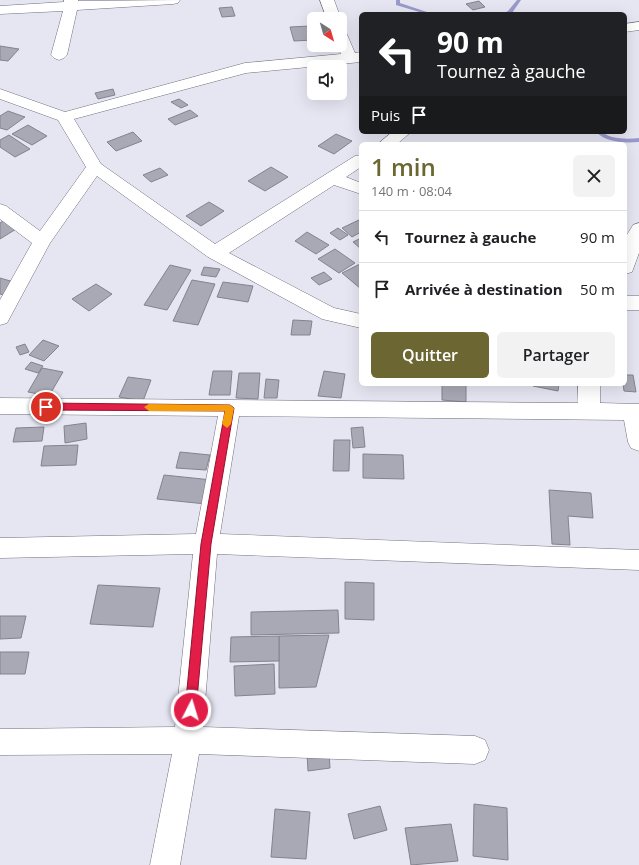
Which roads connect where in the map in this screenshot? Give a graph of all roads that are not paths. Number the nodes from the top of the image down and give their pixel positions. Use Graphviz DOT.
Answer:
graph roads {
  1 [pos="173,0"];
  2 [pos="327,0"];
  3 [pos="71,3"];
  4 [pos="0,10"];
  5 [pos="331,12"];
  6 [pos="639,26"];
  7 [pos="627,28"];
  8 [pos="347,45"];
  9 [pos="59,55"];
  10 [pos="355,58"];
  11 [pos="0,94"];
  12 [pos="64,117"];
  13 [pos="400,134"];
  14 [pos="389,142"];
  15 [pos="359,161"];
  16 [pos="95,167"];
  17 [pos="333,178"];
  18 [pos="359,188"];
  19 [pos="0,210"];
  20 [pos="639,229"];
  21 [pos="42,242"];
  22 [pos="215,253"];
  23 [pos="627,261"];
  24 [pos="627,303"];
  25 [pos="639,303"];
  26 [pos="0,318"];
  27 [pos="359,321"];
  28 [pos="589,386"];
  29 [pos="0,406"];
  30 [pos="230,408"];
  31 [pos="589,410"];
  32 [pos="636,412"];
  33 [pos="639,442"];
  34 [pos="206,544"];
  35 [pos="0,548"];
  36 [pos="639,560"];
  37 [pos="188,740"];
  38 [pos="0,742"];
  39 [pos="475,750"];
  40 [pos="165,865"];
  1 -- 3 [label="street"];
  2 -- 5 [label="street"];
  3 -- 4 [label="street"];
  3 -- 9 [label="street"];
  6 -- 7 [label="street"];
  8 -- 10 [label="street"];
  10 -- 12 [label="street"];
  11 -- 12 [label="street"];
  12 -- 16 [label="street"];
  13 -- 14 [label="street"];
  15 -- 17 [label="street"];
  16 -- 21 [label="street"];
  16 -- 22 [label="street"];
  17 -- 18 [label="street"];
  17 -- 22 [label="street"];
  19 -- 21 [label="street"];
  20 -- 23 [label="street"];
  21 -- 26 [label="street"];
  22 -- 27 [label="street"];
  24 -- 25 [label="street"];
  28 -- 31 [label="street"];
  29 -- 30 [label="street"];
  30 -- 31 [label="street"];
  30 -- 34 [label="street"];
  31 -- 32 [label="street"];
  32 -- 33 [label="street"];
  34 -- 35 [label="street"];
  34 -- 36 [label="street"];
  34 -- 37 [label="street"];
  37 -- 38 [label="street"];
  37 -- 39 [label="street"];
  37 -- 40 [label="street"];
}
